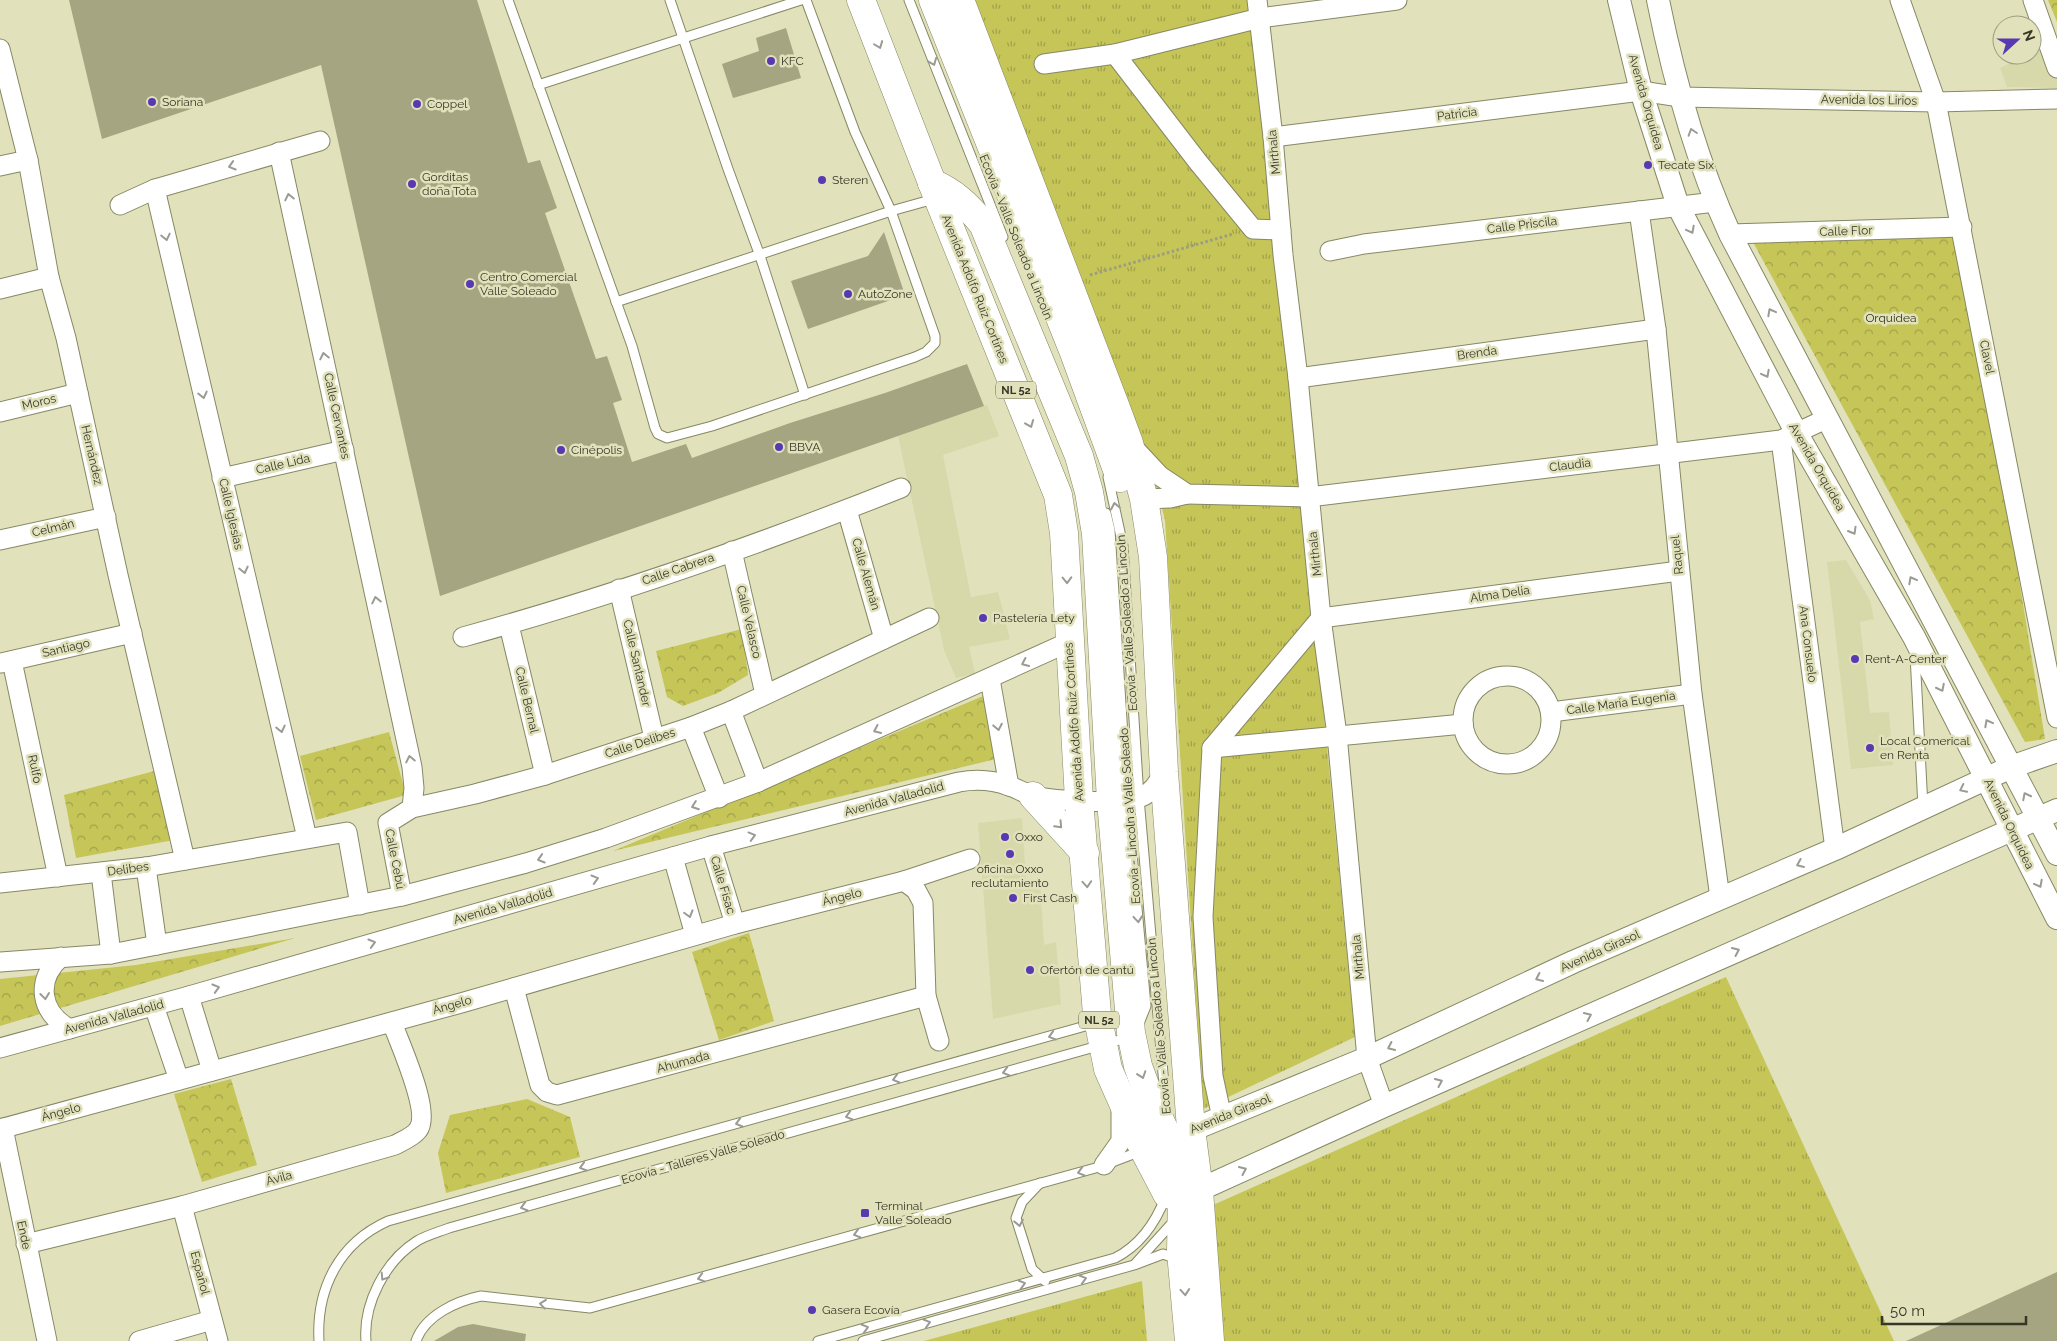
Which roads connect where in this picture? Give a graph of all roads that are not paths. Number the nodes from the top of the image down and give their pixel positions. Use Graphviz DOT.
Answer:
graph roads {
  1 [pos="508,0"];
  2 [pos="670,0"];
  3 [pos="802,0"];
  4 [pos="806,0"];
  5 [pos="862,0"];
  6 [pos="909,0"];
  7 [pos="933,0"];
  8 [pos="946,0"];
  9 [pos="960,0"];
  10 [pos="1397,0"];
  11 [pos="1619,0"];
  12 [pos="1658,0"];
  13 [pos="1900,0"];
  14 [pos="2033,0"];
  15 [pos="1258,9"];
  16 [pos="682,39"];
  17 [pos="0,49"];
  18 [pos="1115,54"];
  19 [pos="1044,64"];
  20 [pos="2057,68"];
  21 [pos="538,85"];
  22 [pos="1641,91"];
  23 [pos="1680,97"];
  24 [pos="2057,99"];
  25 [pos="1936,102"];
  26 [pos="1273,137"];
  27 [pos="320,141"];
  28 [pos="279,152"];
  29 [pos="28,160"];
  30 [pos="0,166"];
  31 [pos="155,189"];
  32 [pos="935,191"];
  33 [pos="1715,202"];
  34 [pos="120,205"];
  35 [pos="1678,206"];
  36 [pos="890,211"];
  37 [pos="1639,211"];
  38 [pos="1962,227"];
  39 [pos="1281,230"];
  40 [pos="1730,234"];
  41 [pos="1008,250"];
  42 [pos="1330,251"];
  43 [pos="760,256"];
  44 [pos="49,277"];
  45 [pos="0,289"];
  46 [pos="616,302"];
  47 [pos="1656,329"];
  48 [pos="1071,373"];
  49 [pos="1298,378"];
  50 [pos="78,393"];
  51 [pos="805,395"];
  52 [pos="0,412"];
  53 [pos="1826,418"];
  54 [pos="1789,437"];
  55 [pos="1129,443"];
  56 [pos="344,450"];
  57 [pos="1667,453"];
  58 [pos="222,478"];
  59 [pos="901,488"];
  60 [pos="1141,490"];
  61 [pos="1187,494"];
  62 [pos="1309,497"];
  63 [pos="1102,502"];
  64 [pos="847,510"];
  65 [pos="106,517"];
  66 [pos="0,540"];
  67 [pos="732,551"];
  68 [pos="1679,571"];
  69 [pos="620,589"];
  70 [pos="929,618"];
  71 [pos="1321,618"];
  72 [pos="508,624"];
  73 [pos="132,633"];
  74 [pos="464,637"];
  75 [pos="1914,637"];
  76 [pos="884,639"];
  77 [pos="1069,642"];
  78 [pos="6,662"];
  79 [pos="990,679"];
  80 [pos="765,694"];
  81 [pos="1692,694"];
  82 [pos="731,711"];
  83 [pos="1551,712"];
  84 [pos="2057,718"];
  85 [pos="1463,724"];
  86 [pos="691,727"];
  87 [pos="1337,735"];
  88 [pos="654,738"];
  89 [pos="1212,748"];
  90 [pos="2057,751"];
  91 [pos="2011,766"];
  92 [pos="544,775"];
  93 [pos="1987,778"];
  94 [pos="758,782"];
  95 [pos="1021,791"];
  96 [pos="1142,791"];
  97 [pos="719,798"];
  98 [pos="1079,800"];
  99 [pos="412,808"];
  100 [pos="1923,808"];
  101 [pos="2047,814"];
  102 [pos="388,823"];
  103 [pos="2011,830"];
  104 [pos="306,838"];
  105 [pos="711,846"];
  106 [pos="1834,849"];
  107 [pos="1085,853"];
  108 [pos="2057,854"];
  109 [pos="673,857"];
  110 [pos="970,859"];
  111 [pos="185,860"];
  112 [pos="146,867"];
  113 [pos="101,873"];
  114 [pos="58,877"];
  115 [pos="904,881"];
  116 [pos="0,883"];
  117 [pos="402,896"];
  118 [pos="1720,898"];
  119 [pos="360,905"];
  120 [pos="2057,918"];
  121 [pos="735,924"];
  122 [pos="695,935"];
  123 [pos="157,945"];
  124 [pos="111,954"];
  125 [pos="61,957"];
  126 [pos="0,962"];
  127 [pos="514,988"];
  128 [pos="189,996"];
  129 [pos="926,996"];
  130 [pos="154,1006"];
  131 [pos="392,1022"];
  132 [pos="70,1029"];
  133 [pos="1131,1033"];
  134 [pos="1101,1034"];
  135 [pos="940,1041"];
  136 [pos="0,1048"];
  137 [pos="1367,1058"];
  138 [pos="212,1071"];
  139 [pos="179,1080"];
  140 [pos="1116,1086"];
  141 [pos="1384,1106"];
  142 [pos="1222,1118"];
  143 [pos="1,1129"];
  144 [pos="1172,1138"];
  145 [pos="1104,1165"];
  146 [pos="1040,1183"];
  147 [pos="1182,1202"];
  148 [pos="182,1206"];
  149 [pos="26,1244"];
  150 [pos="1181,1259"];
  151 [pos="1134,1265"];
  152 [pos="1041,1278"];
  153 [pos="1057,1286"];
  154 [pos="212,1320"];
  155 [pos="47,1341"];
  156 [pos="139,1341"];
  157 [pos="218,1341"];
  158 [pos="319,1341"];
  159 [pos="366,1341"];
  160 [pos="416,1341"];
  161 [pos="818,1341"];
  162 [pos="863,1341"];
  163 [pos="1189,1341"];
  164 [pos="1210,1341"];
  1 -- 21 [label="lane"];
  2 -- 16 [label="lane"];
  3 -- 16 [label="lane"];
  4 -- 36 [label="lane"];
  5 -- 32 [label="main road, Avenida Adolfo Ruiz Cortínes / NL 52, one-way"];
  6 -- 41 [label="lane, one-way"];
  7 -- 96 [label="main road"];
  8 -- 96 [label="main road"];
  9 -- 55 [label="main road, Avenida Adolfo Ruiz Cortínes / NL 52"];
  10 -- 15 [label="street"];
  11 -- 22 [label="street, Avenida Orquídea"];
  12 -- 23 [label="street"];
  13 -- 25 [label="street, Clavel"];
  14 -- 20 [label="street"];
  15 -- 18 [label="street"];
  15 -- 26 [label="street, Mirthala"];
  16 -- 21 [label="lane"];
  16 -- 43 [label="lane"];
  17 -- 29 [label="street, Hernández"];
  18 -- 19 [label="street"];
  18 -- 39 [label="street"];
  21 -- 46 [label="lane"];
  22 -- 23 [label="street, Patricia"];
  22 -- 26 [label="street, Patricia"];
  22 -- 35 [label="street, Avenida Orquídea"];
  23 -- 25 [label="street, Avenida los Lirios"];
  33 -- 23 [label="street, one-way"];
  24 -- 25 [label="street, Avenida los Lirios"];
  25 -- 38 [label="street, Clavel"];
  26 -- 39 [label="street, Mirthala"];
  27 -- 28 [label="street"];
  28 -- 31 [label="street, one-way"];
  56 -- 28 [label="street, Calle Cervantes, one-way"];
  29 -- 30 [label="street"];
  29 -- 44 [label="street, Hernández"];
  31 -- 34 [label="street"];
  31 -- 58 [label="street, Calle Iglesias, one-way"];
  32 -- 36 [label="lane"];
  32 -- 77 [label="main road, Avenida Adolfo Ruiz Cortínes / NL 52, one-way"];
  32 -- 96 [label="main road"];
  33 -- 35 [label="street, Calle Priscila"];
  33 -- 40 [label="street"];
  35 -- 37 [label="street, Calle Priscila"];
  35 -- 54 [label="street, Avenida Orquídea, one-way"];
  36 -- 43 [label="lane"];
  36 -- 51 [label="lane"];
  37 -- 42 [label="street, Calle Priscila"];
  37 -- 47 [label="street, Raquel"];
  38 -- 40 [label="street, Calle Flor"];
  38 -- 84 [label="street, Clavel"];
  39 -- 49 [label="street, Mirthala"];
  53 -- 40 [label="street, one-way"];
  43 -- 46 [label="lane"];
  43 -- 51 [label="lane"];
  44 -- 45 [label="street"];
  44 -- 50 [label="street, Hernández"];
  46 -- 51 [label="lane"];
  47 -- 49 [label="street, Brenda"];
  47 -- 57 [label="street, Raquel"];
  96 -- 48 [label="lane, Ecovía - Valle Soleado a Lincoln, one-way"];
  49 -- 62 [label="street, Mirthala"];
  50 -- 52 [label="street, Moros"];
  50 -- 65 [label="street, Hernández"];
  53 -- 54 [label="street, Claudia"];
  91 -- 53 [label="street, one-way"];
  54 -- 57 [label="street, Claudia"];
  54 -- 75 [label="street, Avenida Orquídea, one-way"];
  54 -- 106 [label="street, Ana Consuelo"];
  55 -- 60 [label="main road, Avenida Adolfo Ruiz Cortínes / NL 52"];
  55 -- 61 [label="street"];
  56 -- 58 [label="street, Calle Lida"];
  99 -- 56 [label="street, Calle Cervantes, one-way"];
  57 -- 62 [label="street, Claudia"];
  57 -- 68 [label="street, Raquel"];
  58 -- 104 [label="street, Calle Iglesias, one-way"];
  59 -- 64 [label="street, Calle Cabrera"];
  60 -- 61 [label="street, Claudia"];
  60 -- 96 [label="main road, Avenida Adolfo Ruiz Cortínes / NL 52"];
  61 -- 62 [label="street, Claudia"];
  62 -- 71 [label="street, Mirthala"];
  63 -- 96 [label="lane, Ecovía - Lincoln a Valle Soleado"];
  64 -- 67 [label="street, Calle Cabrera"];
  64 -- 76 [label="street, Calle Alemán"];
  65 -- 66 [label="street, Celmán"];
  65 -- 73 [label="street, Hernández"];
  67 -- 69 [label="street, Calle Cabrera"];
  67 -- 80 [label="street, Calle Velasco"];
  68 -- 71 [label="street, Alma Delia"];
  68 -- 81 [label="street, Raquel"];
  69 -- 72 [label="street, Calle Cabrera"];
  69 -- 88 [label="street, Calle Santander"];
  70 -- 76 [label="street, Calle Delibes"];
  71 -- 87 [label="street, Mirthala"];
  71 -- 89 [label="street"];
  72 -- 74 [label="street, Calle Cabrera"];
  72 -- 92 [label="street, Calle Bernal"];
  73 -- 78 [label="street, Santiago"];
  73 -- 111 [label="street, Hernández"];
  75 -- 93 [label="street, Avenida Orquídea, one-way"];
  75 -- 100 [label="lane"];
  76 -- 80 [label="street, Calle Delibes"];
  77 -- 79 [label="street, one-way"];
  77 -- 98 [label="main road, Avenida Adolfo Ruiz Cortínes / NL 52"];
  78 -- 114 [label="street, Rulfo"];
  79 -- 94 [label="street, one-way"];
  79 -- 95 [label="street, one-way"];
  80 -- 82 [label="street, Calle Delibes"];
  81 -- 83 [label="street, Calle María Eugenia"];
  81 -- 118 [label="street, Raquel"];
  82 -- 86 [label="street, Calle Delibes"];
  82 -- 94 [label="street"];
  83 -- 85 [label="street, Calle María Eugenia"];
  83 -- 85 [label="street, Calle María Eugenia"];
  85 -- 87 [label="street"];
  86 -- 88 [label="street, Calle Delibes"];
  86 -- 97 [label="street"];
  87 -- 89 [label="street"];
  87 -- 137 [label="street, Mirthala"];
  88 -- 92 [label="street, Calle Delibes"];
  89 -- 142 [label="street"];
  90 -- 91 [label="street, Avenida Girasol"];
  91 -- 93 [label="street, Avenida Girasol"];
  101 -- 91 [label="street, one-way"];
  92 -- 99 [label="street, Calle Delibes"];
  93 -- 100 [label="street, Avenida Girasol, one-way"];
  93 -- 103 [label="street, Avenida Orquídea"];
  94 -- 97 [label="street"];
  95 -- 98 [label="street, Avenida Valladolid"];
  105 -- 95 [label="street, Avenida Valladolid, one-way"];
  95 -- 107 [label="main road, one-way"];
  96 -- 98 [label="street, Avenida Valladolid"];
  96 -- 133 [label="main road"];
  96 -- 144 [label="main road, Avenida Adolfo Ruiz Cortínes / NL 52"];
  144 -- 96 [label="lane, Ecovía - Valle Soleado a Lincoln, one-way"];
  97 -- 117 [label="street, one-way"];
  98 -- 107 [label="main road, Avenida Adolfo Ruiz Cortínes / NL 52"];
  99 -- 102 [label="street, Calle Delibes"];
  100 -- 106 [label="street, Avenida Girasol"];
  101 -- 103 [label="street"];
  101 -- 108 [label="street"];
  102 -- 117 [label="street, Calle Cebú"];
  103 -- 120 [label="street, Avenida Orquídea, one-way"];
  141 -- 103 [label="street, one-way"];
  104 -- 111 [label="street, Delibes"];
  104 -- 119 [label="street"];
  105 -- 109 [label="street, Avenida Valladolid"];
  105 -- 121 [label="street, Calle Fisac"];
  106 -- 118 [label="street, Avenida Girasol, one-way"];
  107 -- 134 [label="main road, Avenida Adolfo Ruiz Cortínes / NL 52, one-way"];
  109 -- 122 [label="street, one-way"];
  128 -- 109 [label="street, Avenida Valladolid, one-way"];
  110 -- 115 [label="street, Ángelo"];
  111 -- 112 [label="street, Delibes"];
  112 -- 113 [label="street, Delibes"];
  112 -- 123 [label="street"];
  113 -- 114 [label="street, Delibes"];
  113 -- 124 [label="street"];
  114 -- 116 [label="street, Delibes"];
  115 -- 121 [label="street, Ángelo"];
  115 -- 129 [label="street"];
  117 -- 119 [label="street"];
  118 -- 137 [label="street, Avenida Girasol, one-way"];
  119 -- 123 [label="street"];
  121 -- 122 [label="street, Ángelo"];
  122 -- 127 [label="street, Ángelo"];
  123 -- 124 [label="street"];
  124 -- 125 [label="street"];
  125 -- 126 [label="street"];
  125 -- 132 [label="street, one-way"];
  127 -- 129 [label="street, Ahumada"];
  127 -- 131 [label="street, Ángelo"];
  128 -- 130 [label="street, Avenida Valladolid"];
  128 -- 138 [label="street"];
  129 -- 135 [label="street"];
  130 -- 132 [label="street, Avenida Valladolid"];
  130 -- 139 [label="street"];
  131 -- 138 [label="street, Ángelo"];
  131 -- 148 [label="street, Ávila"];
  132 -- 136 [label="street, Avenida Valladolid"];
  133 -- 134 [label="lane"];
  133 -- 144 [label="main road, one-way"];
  134 -- 140 [label="main road, Avenida Adolfo Ruiz Cortínes / NL 52"];
  134 -- 158 [label="lane, one-way"];
  134 -- 159 [label="lane, Ecovía - Talleres Valle Soleado, one-way"];
  137 -- 141 [label="street, Mirthala"];
  137 -- 142 [label="street, Avenida Girasol"];
  138 -- 139 [label="street, Ángelo"];
  139 -- 143 [label="street, Ángelo"];
  140 -- 144 [label="main road, Avenida Adolfo Ruiz Cortínes / NL 52"];
  140 -- 145 [label="street"];
  147 -- 141 [label="street, one-way"];
  142 -- 144 [label="street, Avenida Girasol"];
  143 -- 149 [label="street, Ende"];
  144 -- 145 [label="lane"];
  144 -- 147 [label="main road, Avenida Adolfo Ruiz Cortínes / NL 52"];
  144 -- 147 [label="main road, Avenida Adolfo Ruiz Cortínes / NL 52"];
  145 -- 146 [label="lane, one-way"];
  146 -- 152 [label="lane, one-way"];
  146 -- 160 [label="lane, one-way"];
  147 -- 150 [label="main road"];
  147 -- 151 [label="lane"];
  147 -- 152 [label="lane"];
  147 -- 164 [label="main road, Avenida Adolfo Ruiz Cortínes / NL 52"];
  148 -- 149 [label="street, Ávila"];
  148 -- 154 [label="street, Español"];
  149 -- 155 [label="street, Ende"];
  150 -- 151 [label="lane"];
  150 -- 163 [label="main road, one-way"];
  153 -- 151 [label="lane, one-way"];
  152 -- 153 [label="lane"];
  161 -- 152 [label="lane, one-way"];
  162 -- 153 [label="lane, one-way"];
  154 -- 156 [label="street"];
  154 -- 157 [label="street, Español"];
}
